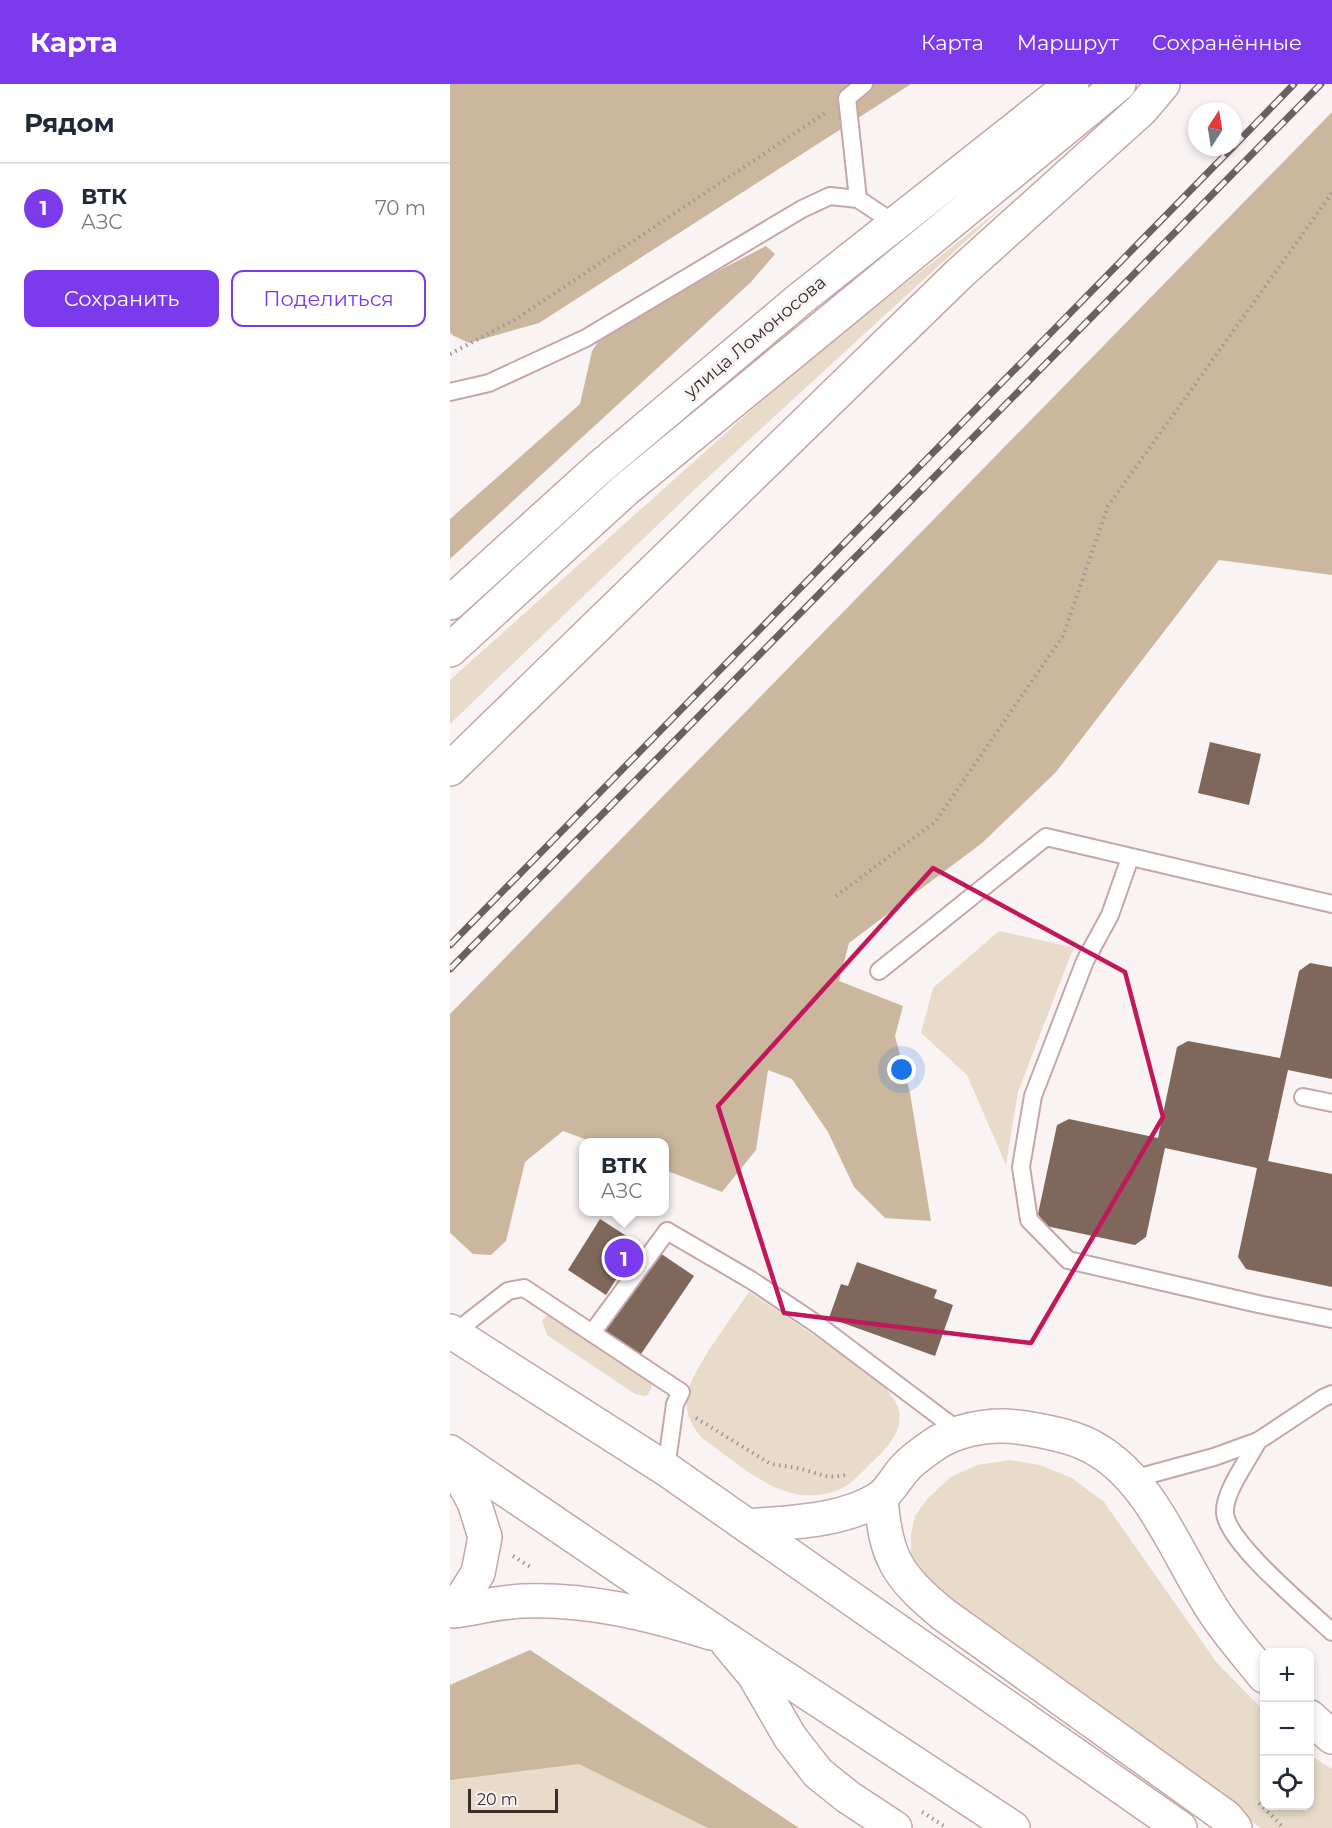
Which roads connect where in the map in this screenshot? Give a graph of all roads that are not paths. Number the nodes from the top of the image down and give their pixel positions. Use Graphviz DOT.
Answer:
graph roads {
  1 [pos="864,84"];
  2 [pos="1072,84"];
  3 [pos="1119,84"];
  4 [pos="1162,84"];
  5 [pos="858,199"];
  6 [pos="894,223"];
  7 [pos="450,392"];
  8 [pos="450,603"];
  9 [pos="450,650"];
  10 [pos="450,769"];
  11 [pos="1130,858"];
  12 [pos="1332,904"];
  13 [pos="879,971"];
  14 [pos="1303,1097"];
  15 [pos="1332,1103"];
  16 [pos="1332,1319"];
  17 [pos="452,1332"];
  18 [pos="592,1333"];
  19 [pos="1332,1394"];
  20 [pos="960,1432"];
  21 [pos="1258,1441"];
  22 [pos="450,1452"];
  23 [pos="450,1458"];
  24 [pos="666,1469"];
  25 [pos="1133,1479"];
  26 [pos="881,1497"];
  27 [pos="748,1526"];
  28 [pos="452,1612"];
  29 [pos="1332,1632"];
  30 [pos="721,1636"];
  31 [pos="1260,1671"];
  32 [pos="1314,1721"];
  33 [pos="1332,1737"];
  34 [pos="895,1828"];
  35 [pos="1013,1828"];
  36 [pos="1180,1828"];
  37 [pos="1235,1828"];
  1 -- 5 [label="lane"];
  2 -- 6 [label="main road, улица Ломоносова"];
  3 -- 9 [label="main road"];
  4 -- 10 [label="main road"];
  5 -- 6 [label="lane"];
  5 -- 7 [label="lane"];
  6 -- 8 [label="main road, улица Ломоносова"];
  11 -- 12 [label="lane"];
  11 -- 13 [label="lane"];
  11 -- 16 [label="lane"];
  14 -- 15 [label="lane"];
  17 -- 18 [label="lane"];
  17 -- 24 [label="main road"];
  18 -- 20 [label="lane"];
  18 -- 24 [label="lane"];
  19 -- 21 [label="lane"];
  20 -- 25 [label="main road"];
  20 -- 26 [label="main road"];
  21 -- 25 [label="lane"];
  21 -- 29 [label="lane"];
  22 -- 30 [label="main road"];
  23 -- 28 [label="main road"];
  24 -- 27 [label="main road"];
  25 -- 31 [label="main road"];
  26 -- 27 [label="main road"];
  26 -- 37 [label="main road"];
  27 -- 36 [label="main road"];
  28 -- 30 [label="main road"];
  30 -- 34 [label="main road"];
  30 -- 35 [label="main road"];
  32 -- 33 [label="main road"];
}
